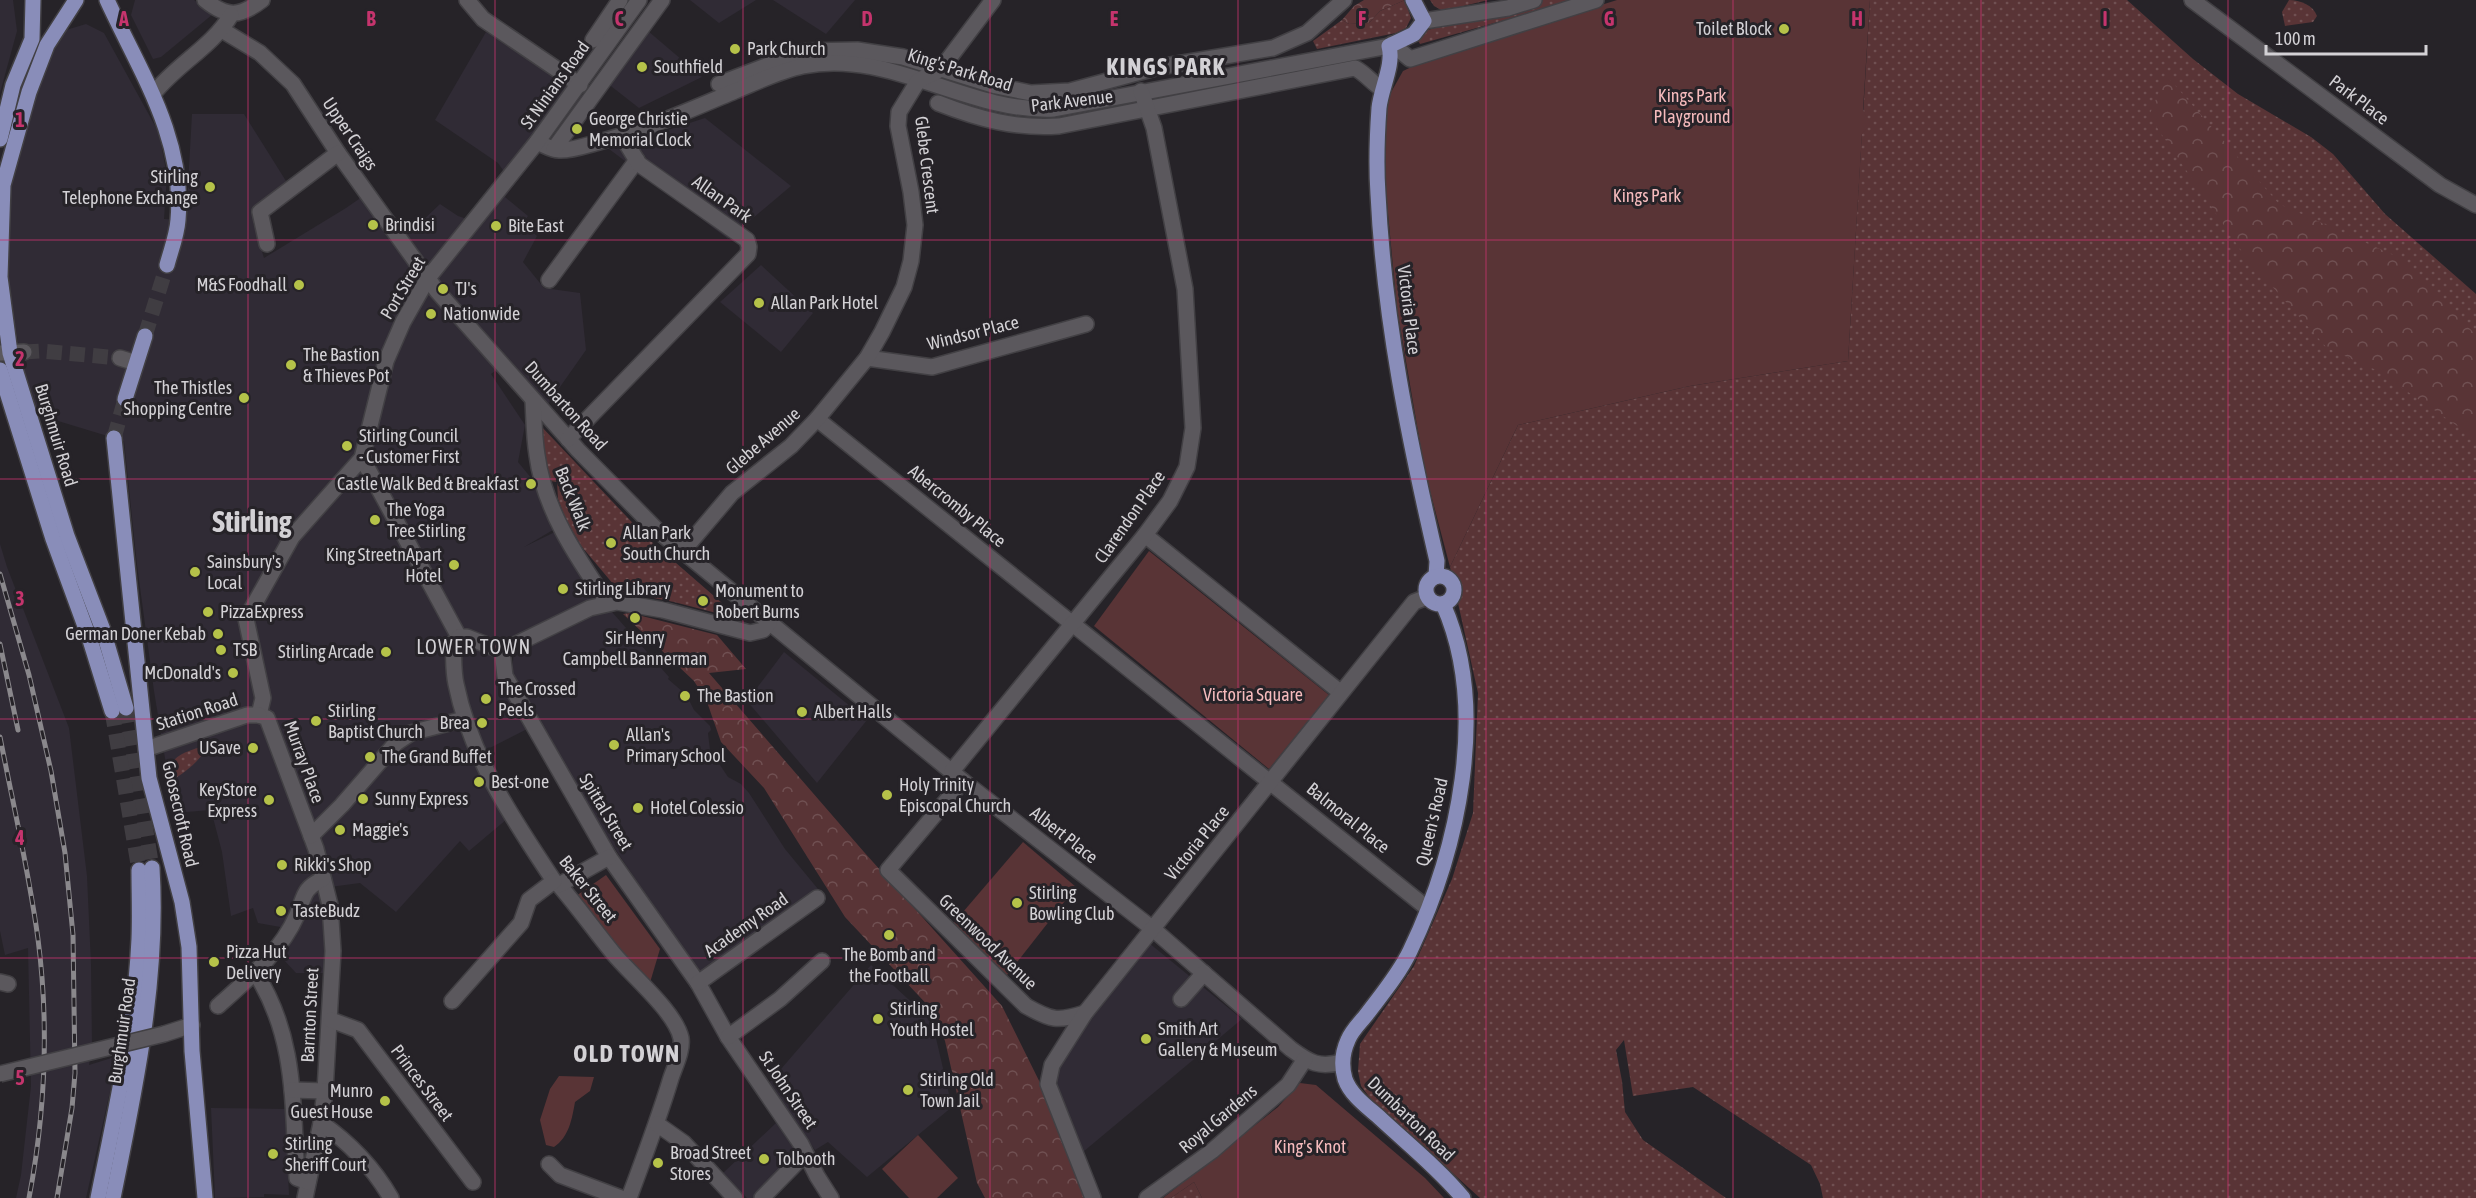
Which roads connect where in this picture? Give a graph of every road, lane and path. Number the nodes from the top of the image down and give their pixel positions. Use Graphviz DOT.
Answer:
graph roads {
  1 [pos="33,0"];
  2 [pos="76,0"];
  3 [pos="107,0"];
  4 [pos="205,0"];
  5 [pos="262,0"];
  6 [pos="467,0"];
  7 [pos="620,0"];
  8 [pos="639,0"];
  9 [pos="662,0"];
  10 [pos="993,0"];
  11 [pos="1344,0"];
  12 [pos="1413,0"];
  13 [pos="1534,0"];
  14 [pos="1596,0"];
  15 [pos="2192,0"];
  16 [pos="231,15"];
  17 [pos="1424,21"];
  18 [pos="222,30"];
  19 [pos="593,40"];
  20 [pos="1390,45"];
  21 [pos="941,69"];
  22 [pos="918,81"];
  23 [pos="719,84"];
  24 [pos="580,85"];
  25 [pos="1382,89"];
  26 [pos="1141,91"];
  27 [pos="154,93"];
  28 [pos="938,103"];
  29 [pos="1146,110"];
  30 [pos="622,136"];
  31 [pos="0,139"];
  32 [pos="537,142"];
  33 [pos="554,149"];
  34 [pos="338,153"];
  35 [pos="637,160"];
  36 [pos="522,162"];
  37 [pos="2476,205"];
  38 [pos="267,244"];
  39 [pos="167,265"];
  40 [pos="428,278"];
  41 [pos="549,280"];
  42 [pos="1086,324"];
  43 [pos="145,336"];
  44 [pos="11,353"];
  45 [pos="120,358"];
  46 [pos="867,358"];
  47 [pos="136,363"];
  48 [pos="0,370"];
  49 [pos="124,399"];
  50 [pos="533,400"];
  51 [pos="817,418"];
  52 [pos="114,438"];
  53 [pos="568,439"];
  54 [pos="362,458"];
  55 [pos="1145,535"];
  56 [pos="682,552"];
  57 [pos="1436,576"];
  58 [pos="1427,597"];
  59 [pos="608,603"];
  60 [pos="1443,604"];
  61 [pos="769,623"];
  62 [pos="1073,624"];
  63 [pos="459,636"];
  64 [pos="502,651"];
  65 [pos="1340,692"];
  66 [pos="260,715"];
  67 [pos="464,719"];
  68 [pos="146,749"];
  69 [pos="957,776"];
  70 [pos="1271,781"];
  71 [pos="311,836"];
  72 [pos="609,857"];
  73 [pos="888,870"];
  74 [pos="323,879"];
  75 [pos="557,883"];
  76 [pos="817,898"];
  77 [pos="1428,908"];
  78 [pos="1153,929"];
  79 [pos="822,961"];
  80 [pos="255,972"];
  81 [pos="1204,973"];
  82 [pos="698,983"];
  83 [pos="1181,999"];
  84 [pos="452,1001"];
  85 [pos="218,1006"];
  86 [pos="1085,1013"];
  87 [pos="331,1020"];
  88 [pos="192,1025"];
  89 [pos="728,1037"];
  90 [pos="1305,1059"];
  91 [pos="1342,1062"];
  92 [pos="0,1074"];
  93 [pos="292,1090"];
  94 [pos="325,1091"];
  95 [pos="321,1123"];
  96 [pos="657,1124"];
  97 [pos="805,1154"];
  98 [pos="549,1164"];
  99 [pos="303,1180"];
  100 [pos="473,1182"];
  101 [pos="98,1198"];
  102 [pos="113,1198"];
  103 [pos="205,1198"];
  104 [pos="305,1198"];
  105 [pos="391,1198"];
  106 [pos="621,1198"];
  107 [pos="629,1198"];
  108 [pos="735,1198"];
  109 [pos="762,1198"];
  110 [pos="831,1198"];
  111 [pos="1093,1198"];
  112 [pos="1147,1198"];
  113 [pos="1462,1198"];
  1 -- 31 [label="main road"];
  2 -- 44 [label="main road, Burghmuir Road"];
  3 -- 27 [label="main road"];
  4 -- 16 [label="street"];
  5 -- 16 [label="street"];
  6 -- 24 [label="street"];
  7 -- 19 [label="street"];
  8 -- 24 [label="street, St Ninians Road"];
  9 -- 33 [label="street"];
  10 -- 21 [label="street"];
  11 -- 21 [label="street"];
  12 -- 17 [label="main road"];
  13 -- 17 [label="street"];
  14 -- 20 [label="street"];
  15 -- 37 [label="street, Park Place"];
  16 -- 18 [label="street"];
  17 -- 20 [label="main road, King's Park Road"];
  18 -- 27 [label="street"];
  18 -- 34 [label="street, Upper Craigs"];
  20 -- 25 [label="main road, Victoria Place"];
  20 -- 26 [label="street, King's Park Road"];
  21 -- 22 [label="street"];
  21 -- 23 [label="street"];
  22 -- 26 [label="street, King's Park Road"];
  22 -- 30 [label="street, King's Park Road"];
  22 -- 46 [label="street, Glebe Crescent"];
  24 -- 32 [label="street, St Ninians Road"];
  25 -- 29 [label="street, Park Avenue"];
  25 -- 57 [label="main road, Victoria Place"];
  26 -- 29 [label="street, Clarendon Place"];
  27 -- 39 [label="main road"];
  28 -- 29 [label="street, Park Avenue"];
  29 -- 55 [label="street, Clarendon Place"];
  30 -- 33 [label="street"];
  30 -- 35 [label="street, Allan Park"];
  32 -- 33 [label="street"];
  32 -- 36 [label="street, St Ninians Road"];
  34 -- 38 [label="street"];
  34 -- 40 [label="street, Upper Craigs"];
  35 -- 41 [label="street"];
  35 -- 53 [label="street, Allan Park"];
  36 -- 40 [label="street, Port Street"];
  40 -- 50 [label="street, Dumbarton Road"];
  40 -- 54 [label="street, Port Street"];
  42 -- 46 [label="street, Windsor Place"];
  43 -- 47 [label="main road"];
  44 -- 48 [label="main road, Burghmuir Road"];
  45 -- 47 [label="street"];
  46 -- 51 [label="street, Glebe Avenue"];
  47 -- 49 [label="main road"];
  50 -- 53 [label="street, Dumbarton Road"];
  50 -- 59 [label="street, Back Walk"];
  51 -- 56 [label="street, Glebe Avenue"];
  51 -- 62 [label="street, Abercromby Place"];
  52 -- 68 [label="main road, Goosecroft Road"];
  53 -- 56 [label="street, Dumbarton Road"];
  54 -- 63 [label="street"];
  54 -- 66 [label="street, Murray Place"];
  55 -- 62 [label="street, Clarendon Place"];
  55 -- 65 [label="street"];
  56 -- 61 [label="street, Albert Place"];
  57 -- 58 [label="main road"];
  57 -- 60 [label="main road"];
  58 -- 60 [label="main road"];
  58 -- 65 [label="street"];
  59 -- 61 [label="street"];
  59 -- 64 [label="street"];
  60 -- 77 [label="main road, Queen's Road"];
  61 -- 69 [label="street, Albert Place"];
  62 -- 69 [label="street, Clarendon Place"];
  62 -- 70 [label="street"];
  63 -- 64 [label="street"];
  63 -- 67 [label="street, Baker Street"];
  64 -- 72 [label="street, Spittal Street"];
  65 -- 70 [label="street"];
  66 -- 68 [label="street, Station Road"];
  66 -- 71 [label="street, Murray Place"];
  67 -- 71 [label="street"];
  67 -- 75 [label="street, Baker Street"];
  68 -- 88 [label="main road, Goosecroft Road"];
  69 -- 73 [label="street, Clarendon Place"];
  69 -- 78 [label="street, Albert Place"];
  70 -- 77 [label="street, Balmoral Place"];
  70 -- 78 [label="street, Victoria Place"];
  71 -- 74 [label="street, Barnton Street"];
  72 -- 75 [label="street"];
  72 -- 82 [label="street, Spittal Street"];
  73 -- 86 [label="street, Greenwood Avenue"];
  74 -- 80 [label="street"];
  74 -- 87 [label="street, Barnton Street"];
  75 -- 84 [label="street"];
  75 -- 96 [label="street, Baker Street"];
  76 -- 82 [label="street, Academy Road"];
  77 -- 91 [label="main road, Queen's Road"];
  78 -- 81 [label="street, Albert Place"];
  78 -- 86 [label="street, Victoria Place"];
  79 -- 89 [label="street"];
  80 -- 85 [label="street"];
  80 -- 93 [label="street"];
  81 -- 83 [label="street"];
  81 -- 90 [label="street, Albert Place"];
  82 -- 89 [label="street, St John Street"];
  86 -- 111 [label="street"];
  87 -- 94 [label="street, Barnton Street"];
  87 -- 100 [label="street, Princes Street"];
  88 -- 92 [label="street, bridge"];
  88 -- 103 [label="main road, Goosecroft Road"];
  89 -- 97 [label="street, St John Street"];
  90 -- 91 [label="street"];
  90 -- 112 [label="street, Royal Gardens"];
  91 -- 113 [label="main road, Dumbarton Road"];
  93 -- 94 [label="street"];
  93 -- 99 [label="street"];
  94 -- 95 [label="street, Barnton Street"];
  95 -- 99 [label="street, Barnton Street"];
  95 -- 105 [label="street"];
  96 -- 107 [label="street, Baker Street"];
  96 -- 108 [label="street"];
  97 -- 109 [label="street"];
  97 -- 110 [label="street, St John Street"];
  98 -- 106 [label="street"];
  99 -- 104 [label="street, Barnton Street"];
  101 -- 102 [label="main road, Burghmuir Road"];
}
